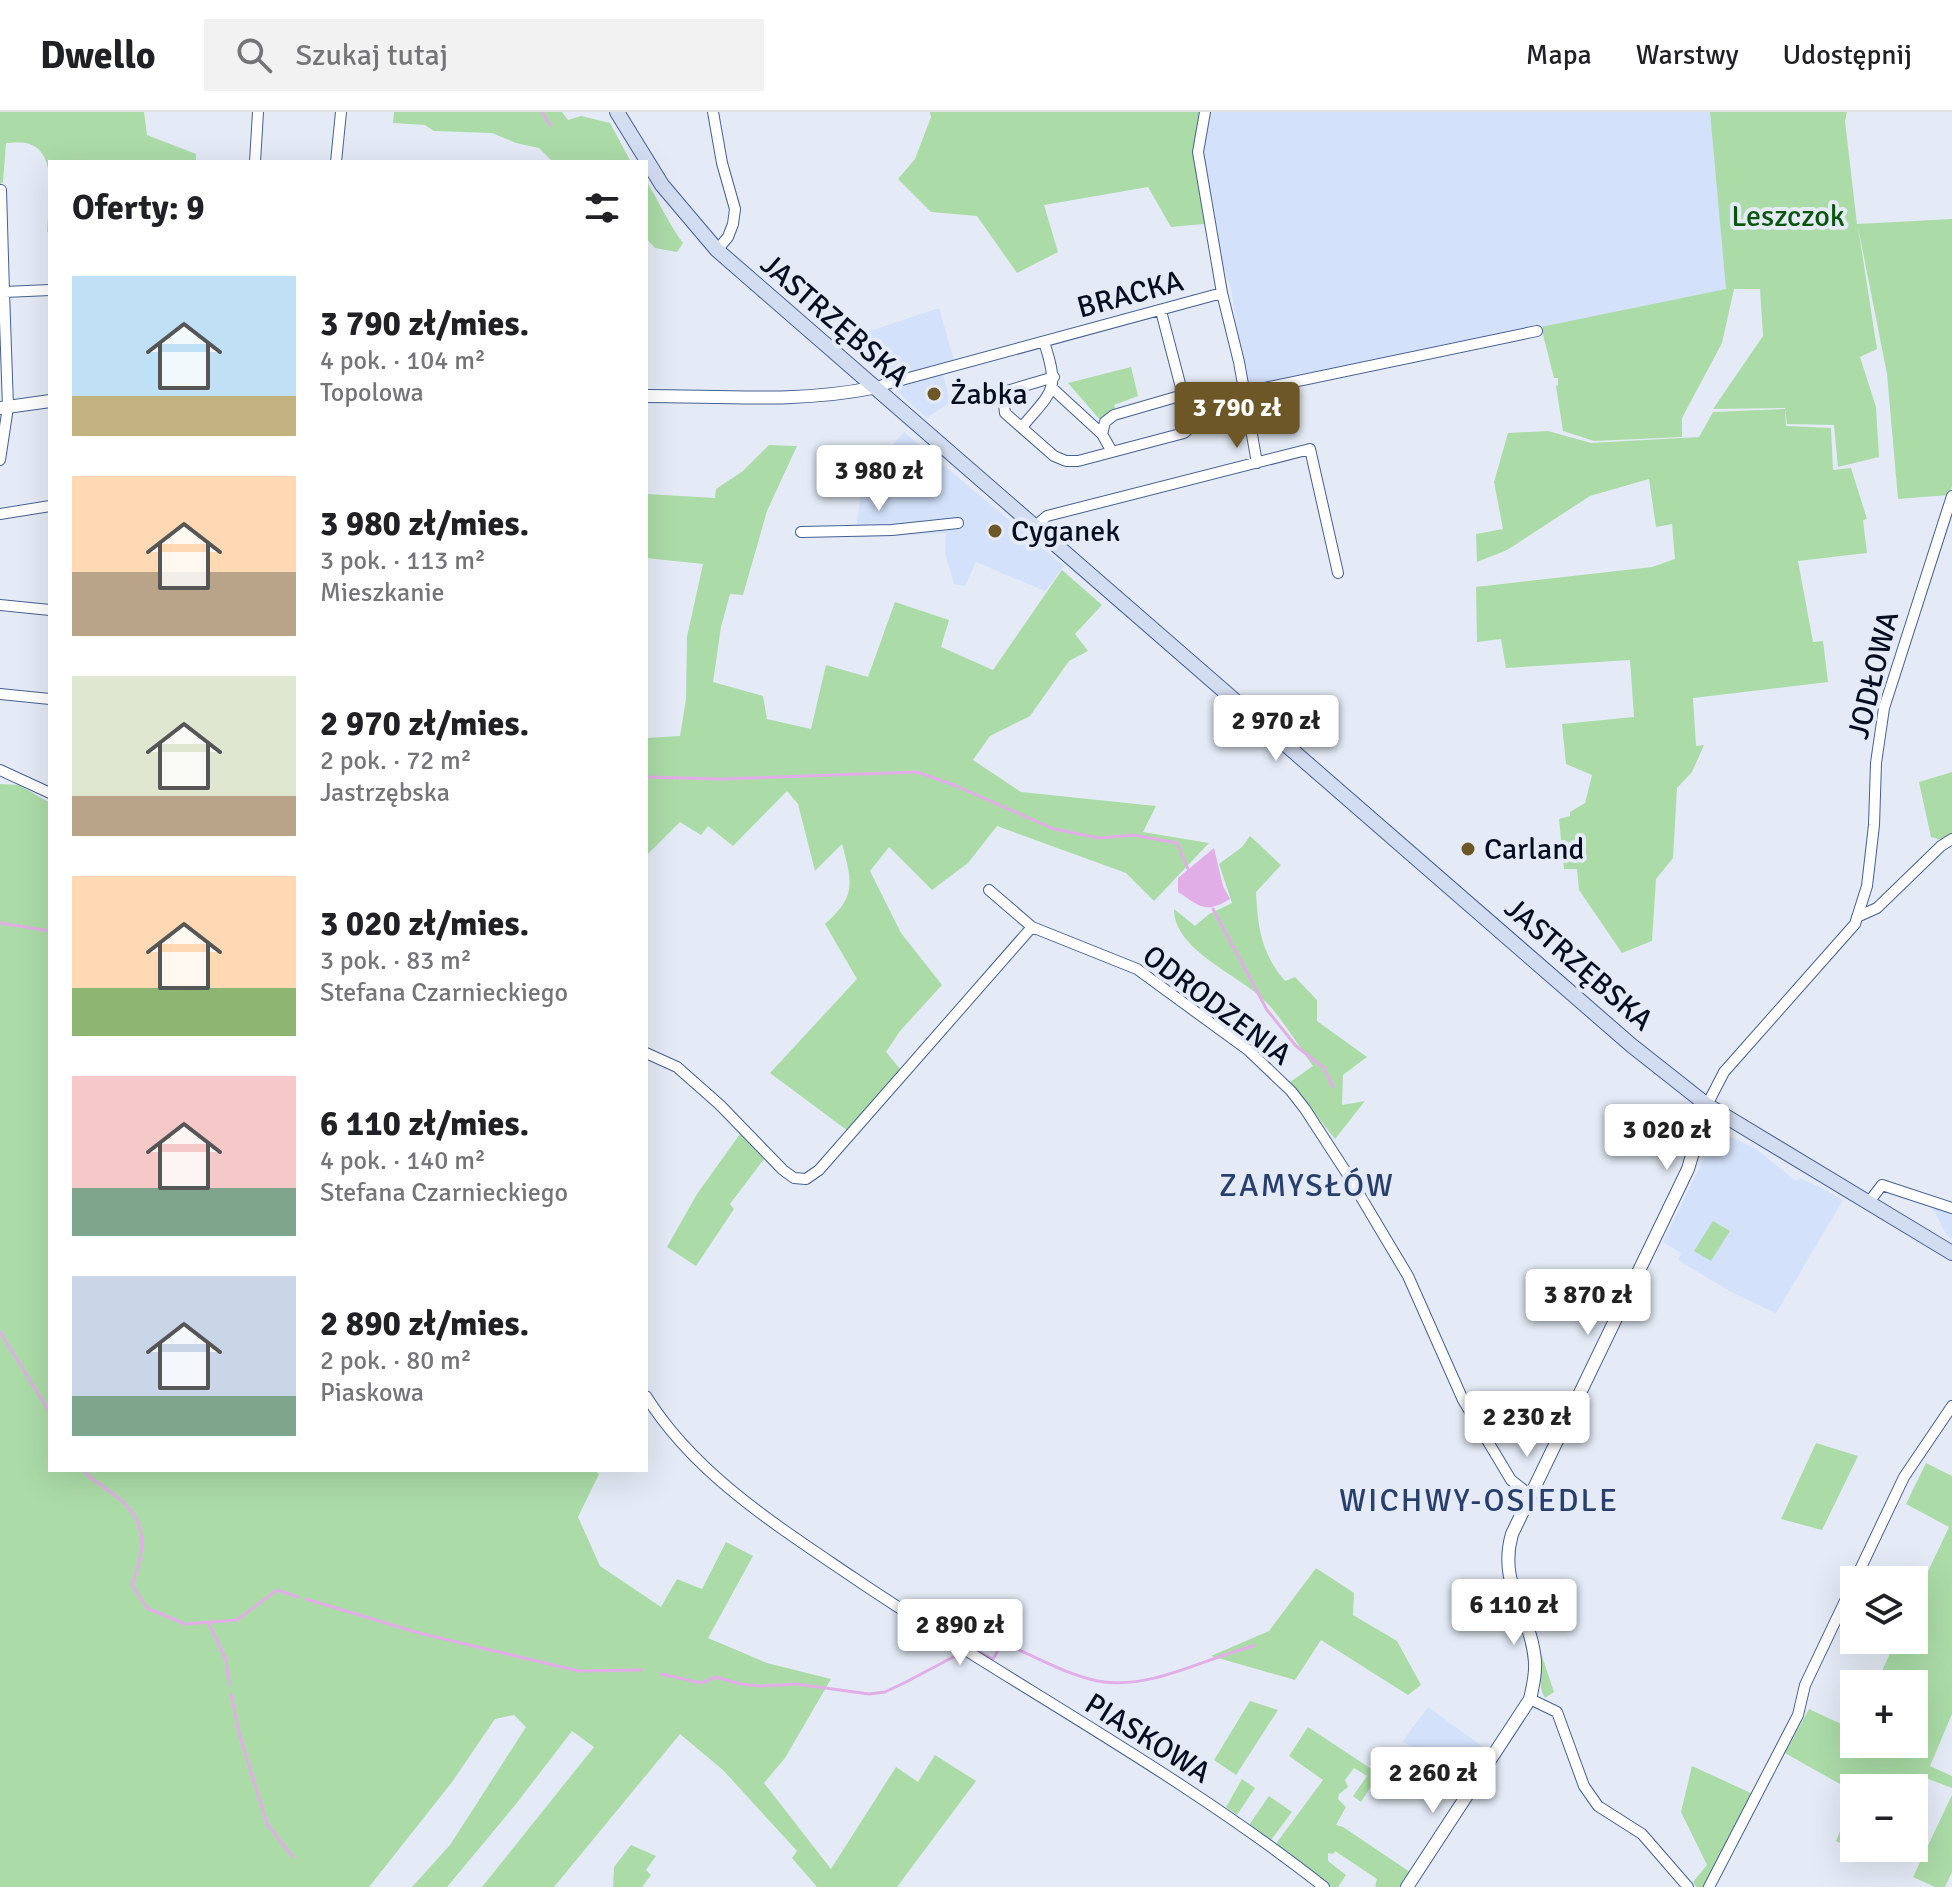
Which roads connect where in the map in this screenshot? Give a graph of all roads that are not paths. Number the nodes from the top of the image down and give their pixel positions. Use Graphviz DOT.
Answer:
graph roads {
  1 [pos="258,112"];
  2 [pos="341,112"];
  3 [pos="617,112"];
  4 [pos="713,112"];
  5 [pos="1205,112"];
  6 [pos="255,160"];
  7 [pos="336,160"];
  8 [pos="647,160"];
  9 [pos="648,162"];
  10 [pos="1,190"];
  11 [pos="717,250"];
  12 [pos="48,290"];
  13 [pos="4,292"];
  14 [pos="1222,293"];
  15 [pos="1161,311"];
  16 [pos="1537,331"];
  17 [pos="1044,342"];
  18 [pos="1054,377"];
  19 [pos="872,388"];
  20 [pos="1053,389"];
  21 [pos="1245,392"];
  22 [pos="1183,395"];
  23 [pos="648,396"];
  24 [pos="48,401"];
  25 [pos="4,407"];
  26 [pos="1022,427"];
  27 [pos="1102,434"];
  28 [pos="1111,450"];
  29 [pos="0,460"];
  30 [pos="1257,463"];
  31 [pos="1952,496"];
  32 [pos="48,506"];
  33 [pos="0,514"];
  34 [pos="958,523"];
  35 [pos="1034,527"];
  36 [pos="801,532"];
  37 [pos="1338,573"];
  38 [pos="0,605"];
  39 [pos="48,610"];
  40 [pos="0,694"];
  41 [pos="48,699"];
  42 [pos="0,770"];
  43 [pos="48,792"];
  44 [pos="1952,839"];
  45 [pos="989,890"];
  46 [pos="1857,917"];
  47 [pos="1032,927"];
  48 [pos="648,1054"];
  49 [pos="1707,1105"];
  50 [pos="1869,1202"];
  51 [pos="1952,1208"];
  52 [pos="1952,1253"];
  53 [pos="648,1399"];
  54 [pos="1952,1406"];
  55 [pos="1530,1495"];
  56 [pos="1861,1566"];
  57 [pos="1840,1611"];
  58 [pos="1530,1699"];
  59 [pos="1324,1887"];
  60 [pos="1407,1887"];
  61 [pos="1688,1887"];
  62 [pos="1709,1887"];
  1 -- 6 [label="street"];
  2 -- 7 [label="street"];
  3 -- 8 [label="main road, JASTRZĘBSKA"];
  4 -- 11 [label="street"];
  5 -- 14 [label="street, BRACKA"];
  9 -- 11 [label="main road, JASTRZĘBSKA"];
  10 -- 13 [label="street"];
  11 -- 19 [label="main road, JASTRZĘBSKA"];
  12 -- 13 [label="street"];
  13 -- 25 [label="street"];
  14 -- 15 [label="street, BRACKA"];
  14 -- 21 [label="street"];
  15 -- 17 [label="street, BRACKA"];
  15 -- 22 [label="street"];
  16 -- 21 [label="street"];
  17 -- 18 [label="street"];
  17 -- 19 [label="street, BRACKA"];
  18 -- 20 [label="street"];
  18 -- 26 [label="street"];
  19 -- 23 [label="street"];
  19 -- 35 [label="main road, JASTRZĘBSKA"];
  20 -- 26 [label="street"];
  20 -- 27 [label="street"];
  21 -- 30 [label="street"];
  22 -- 27 [label="street"];
  22 -- 28 [label="street"];
  24 -- 25 [label="street"];
  25 -- 29 [label="street"];
  26 -- 28 [label="street"];
  27 -- 28 [label="street"];
  30 -- 35 [label="street"];
  30 -- 37 [label="street"];
  31 -- 46 [label="street, JODŁOWA"];
  32 -- 33 [label="street"];
  34 -- 36 [label="street"];
  35 -- 49 [label="main road, JASTRZĘBSKA"];
  38 -- 39 [label="street"];
  40 -- 41 [label="street"];
  42 -- 43 [label="street"];
  44 -- 46 [label="street, JODŁOWA"];
  45 -- 47 [label="street, ODRODZENIA"];
  46 -- 49 [label="street, JODŁOWA"];
  47 -- 48 [label="street"];
  47 -- 55 [label="street, ODRODZENIA"];
  49 -- 50 [label="main road, JASTRZĘBSKA"];
  49 -- 55 [label="street"];
  50 -- 51 [label="street"];
  50 -- 52 [label="main road, JASTRZĘBSKA"];
  53 -- 59 [label="street, PIASKOWA"];
  54 -- 56 [label="street"];
  55 -- 58 [label="street"];
  57 -- 62 [label="street"];
  58 -- 60 [label="street"];
  58 -- 61 [label="street"];
}
